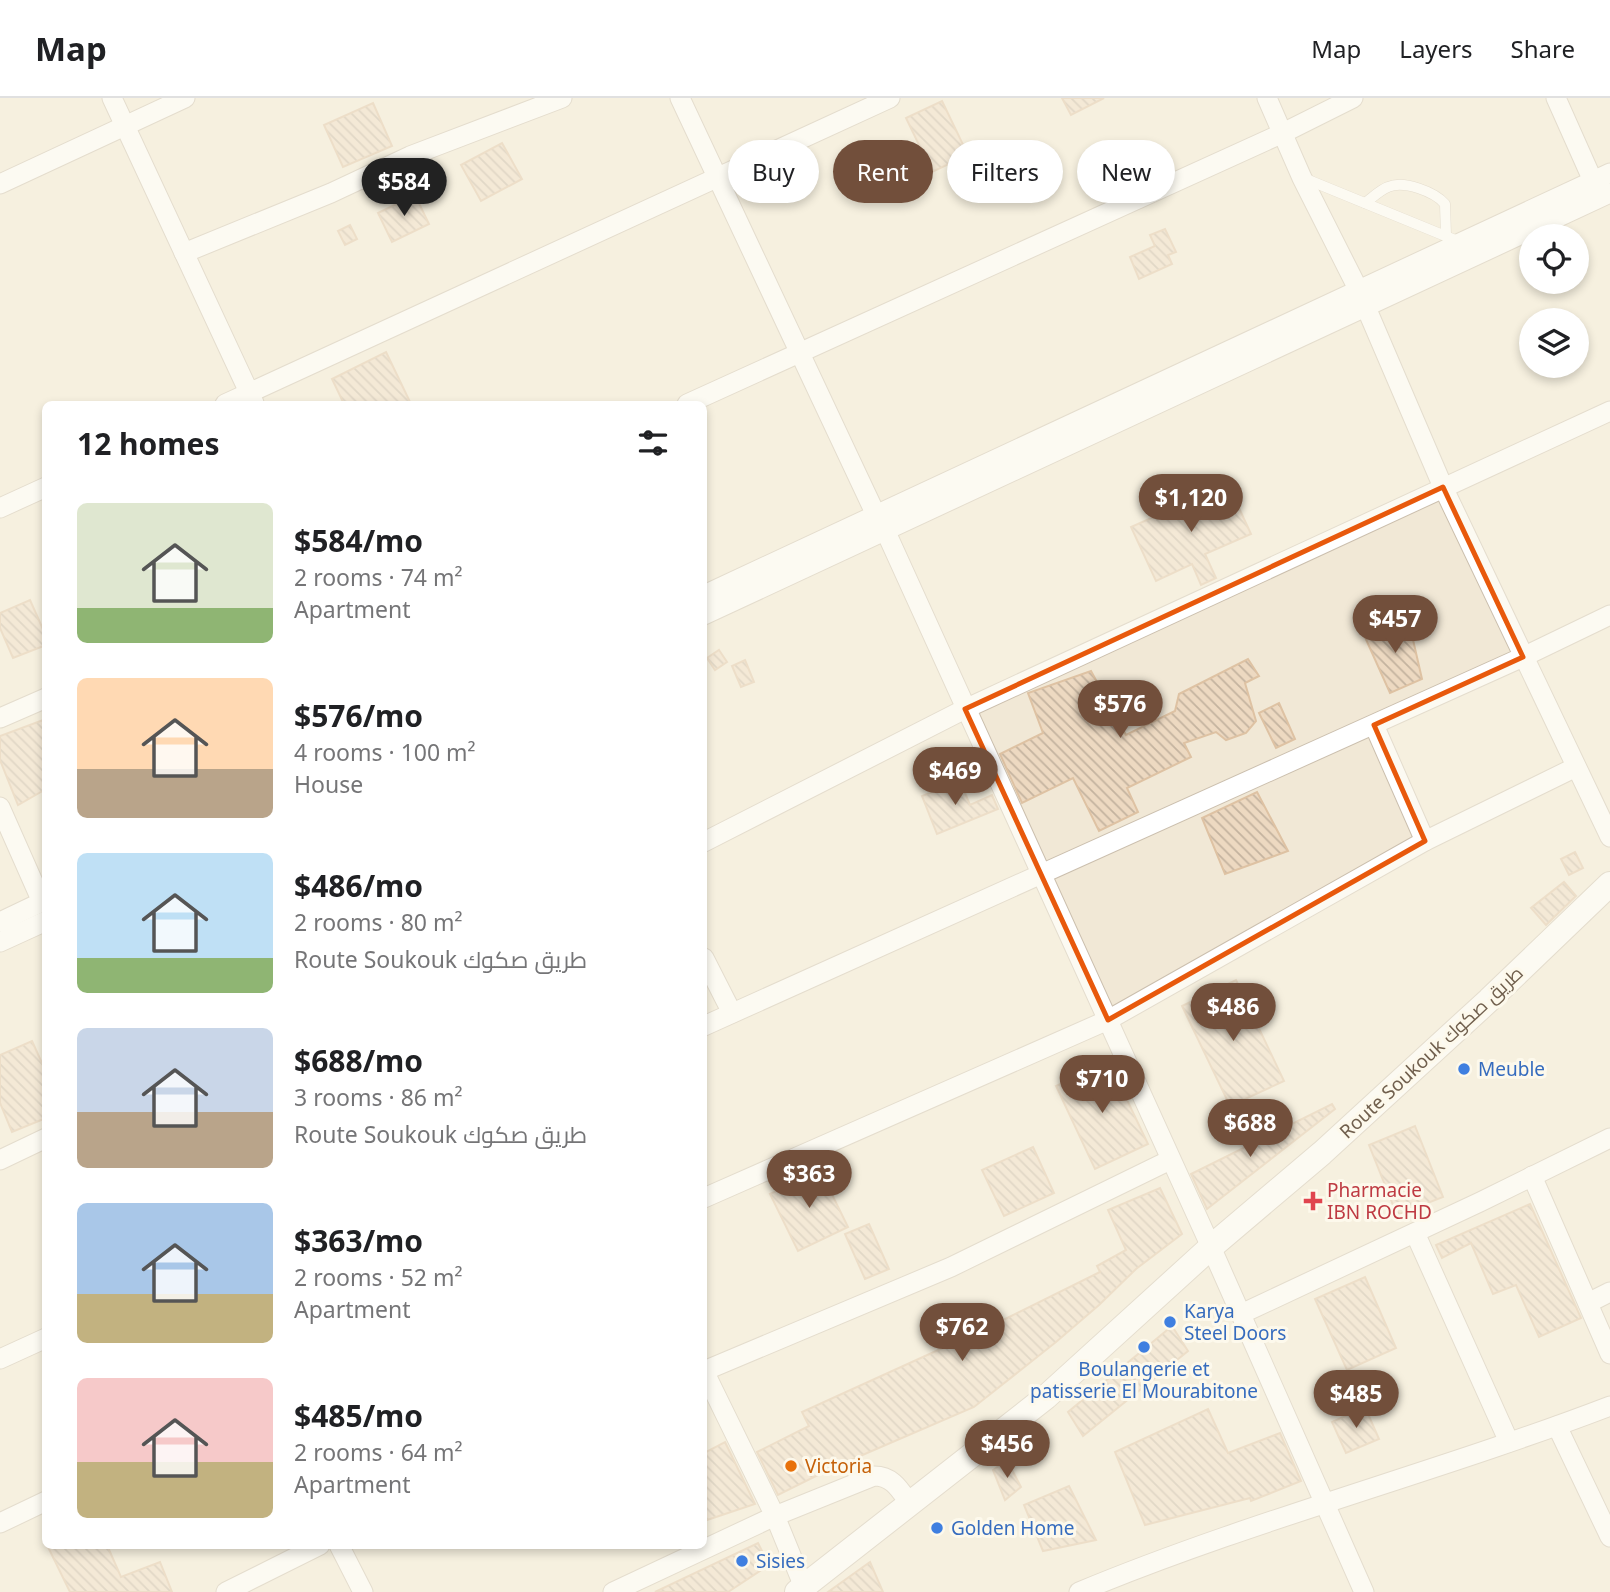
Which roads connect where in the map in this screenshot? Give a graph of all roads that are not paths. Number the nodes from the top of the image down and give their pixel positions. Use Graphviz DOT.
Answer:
graph roads {
  1 [pos="112,98"];
  2 [pos="185,98"];
  3 [pos="562,98"];
  4 [pos="680,98"];
  5 [pos="890,98"];
  6 [pos="1267,98"];
  7 [pos="1353,98"];
  8 [pos="1556,98"];
  9 [pos="125,125"];
  10 [pos="1283,133"];
  11 [pos="718,177"];
  12 [pos="1602,177"];
  13 [pos="1302,178"];
  14 [pos="0,184"];
  15 [pos="1610,193"];
  16 [pos="1365,203"];
  17 [pos="1453,239"];
  18 [pos="184,253"];
  19 [pos="1362,299"];
  20 [pos="799,353"];
  21 [pos="252,399"];
  22 [pos="694,401"];
  23 [pos="1610,411"];
  24 [pos="1443,487"];
  25 [pos="42,489"];
  26 [pos="0,508"];
  27 [pos="881,522"];
  28 [pos="707,594"];
  29 [pos="707,613"];
  30 [pos="1610,615"];
  31 [pos="1523,657"];
  32 [pos="42,700"];
  33 [pos="965,709"];
  34 [pos="0,718"];
  35 [pos="1374,725"];
  36 [pos="1576,767"];
  37 [pos="0,807"];
  38 [pos="1610,837"];
  39 [pos="707,840"];
  40 [pos="1425,841"];
  41 [pos="1042,874"];
  42 [pos="1610,884"];
  43 [pos="42,903"];
  44 [pos="42,909"];
  45 [pos="42,910"];
  46 [pos="0,922"];
  47 [pos="0,942"];
  48 [pos="707,964"];
  49 [pos="732,1013"];
  50 [pos="1108,1020"];
  51 [pos="707,1025"];
  52 [pos="1610,1138"];
  53 [pos="42,1140"];
  54 [pos="0,1160"];
  55 [pos="1170,1160"];
  56 [pos="1532,1176"];
  57 [pos="707,1197"];
  58 [pos="1415,1233"];
  59 [pos="1211,1247"];
  60 [pos="1610,1293"];
  61 [pos="1588,1303"];
  62 [pos="1241,1314"];
  63 [pos="42,1340"];
  64 [pos="1610,1354"];
  65 [pos="0,1359"];
  66 [pos="707,1370"];
  67 [pos="707,1377"];
  68 [pos="1610,1406"];
  69 [pos="1557,1426"];
  70 [pos="1509,1442"];
  71 [pos="1326,1502"];
  72 [pos="42,1504"];
  73 [pos="910,1504"];
  74 [pos="775,1516"];
  75 [pos="0,1523"];
  76 [pos="1610,1537"];
  77 [pos="707,1548"];
  78 [pos="312,1549"];
  79 [pos="342,1549"];
  80 [pos="705,1549"];
  81 [pos="802,1590"];
  82 [pos="226,1592"];
  83 [pos="363,1592"];
  84 [pos="613,1592"];
  85 [pos="1079,1592"];
  86 [pos="1364,1592"];
  1 -- 9 [label="street"];
  2 -- 9 [label="street"];
  3 -- 18 [label="street"];
  4 -- 11 [label="street"];
  5 -- 11 [label="street"];
  6 -- 10 [label="street"];
  7 -- 10 [label="street"];
  8 -- 12 [label="street"];
  9 -- 14 [label="street"];
  9 -- 18 [label="street"];
  10 -- 13 [label="street"];
  10 -- 20 [label="street"];
  11 -- 20 [label="street"];
  11 -- 21 [label="street"];
  12 -- 17 [label="street"];
  13 -- 16 [label="lane"];
  13 -- 19 [label="street"];
  15 -- 19 [label="street"];
  16 -- 17 [label="lane"];
  16 -- 17 [label="lane"];
  17 -- 19 [label="street"];
  18 -- 21 [label="street"];
  19 -- 24 [label="street"];
  19 -- 27 [label="street"];
  20 -- 22 [label="street"];
  20 -- 27 [label="street"];
  23 -- 24 [label="street"];
  24 -- 31 [label="street"];
  24 -- 33 [label="street"];
  25 -- 26 [label="street"];
  27 -- 28 [label="street"];
  27 -- 29 [label="street"];
  27 -- 33 [label="street"];
  30 -- 31 [label="street"];
  31 -- 35 [label="street"];
  31 -- 36 [label="street"];
  32 -- 34 [label="street"];
  33 -- 39 [label="street"];
  33 -- 41 [label="street"];
  35 -- 40 [label="street"];
  35 -- 41 [label="street"];
  36 -- 38 [label="street"];
  36 -- 40 [label="street"];
  37 -- 43 [label="street"];
  40 -- 50 [label="street"];
  41 -- 49 [label="street"];
  41 -- 50 [label="street"];
  42 -- 59 [label="street, Route Soukouk طريق صكوك"];
  44 -- 46 [label="street"];
  45 -- 47 [label="street"];
  48 -- 49 [label="street"];
  49 -- 51 [label="street"];
  50 -- 55 [label="street"];
  50 -- 57 [label="street"];
  52 -- 56 [label="street"];
  53 -- 54 [label="street"];
  55 -- 59 [label="street"];
  55 -- 66 [label="street"];
  56 -- 58 [label="street"];
  56 -- 61 [label="street"];
  58 -- 62 [label="street"];
  58 -- 70 [label="street"];
  59 -- 62 [label="street"];
  59 -- 73 [label="street, Route Soukouk طريق صكوك"];
  60 -- 61 [label="street"];
  61 -- 64 [label="street"];
  62 -- 71 [label="street"];
  63 -- 65 [label="street"];
  67 -- 74 [label="street"];
  68 -- 69 [label="street"];
  69 -- 70 [label="street"];
  69 -- 76 [label="street"];
  70 -- 71 [label="street"];
  71 -- 85 [label="street"];
  71 -- 86 [label="street"];
  72 -- 75 [label="street"];
  73 -- 74 [label="street"];
  73 -- 81 [label="street, Route Soukouk طريق صكوك"];
  74 -- 77 [label="street"];
  74 -- 81 [label="street"];
  78 -- 82 [label="street"];
  79 -- 83 [label="street"];
  80 -- 84 [label="street"];
}
